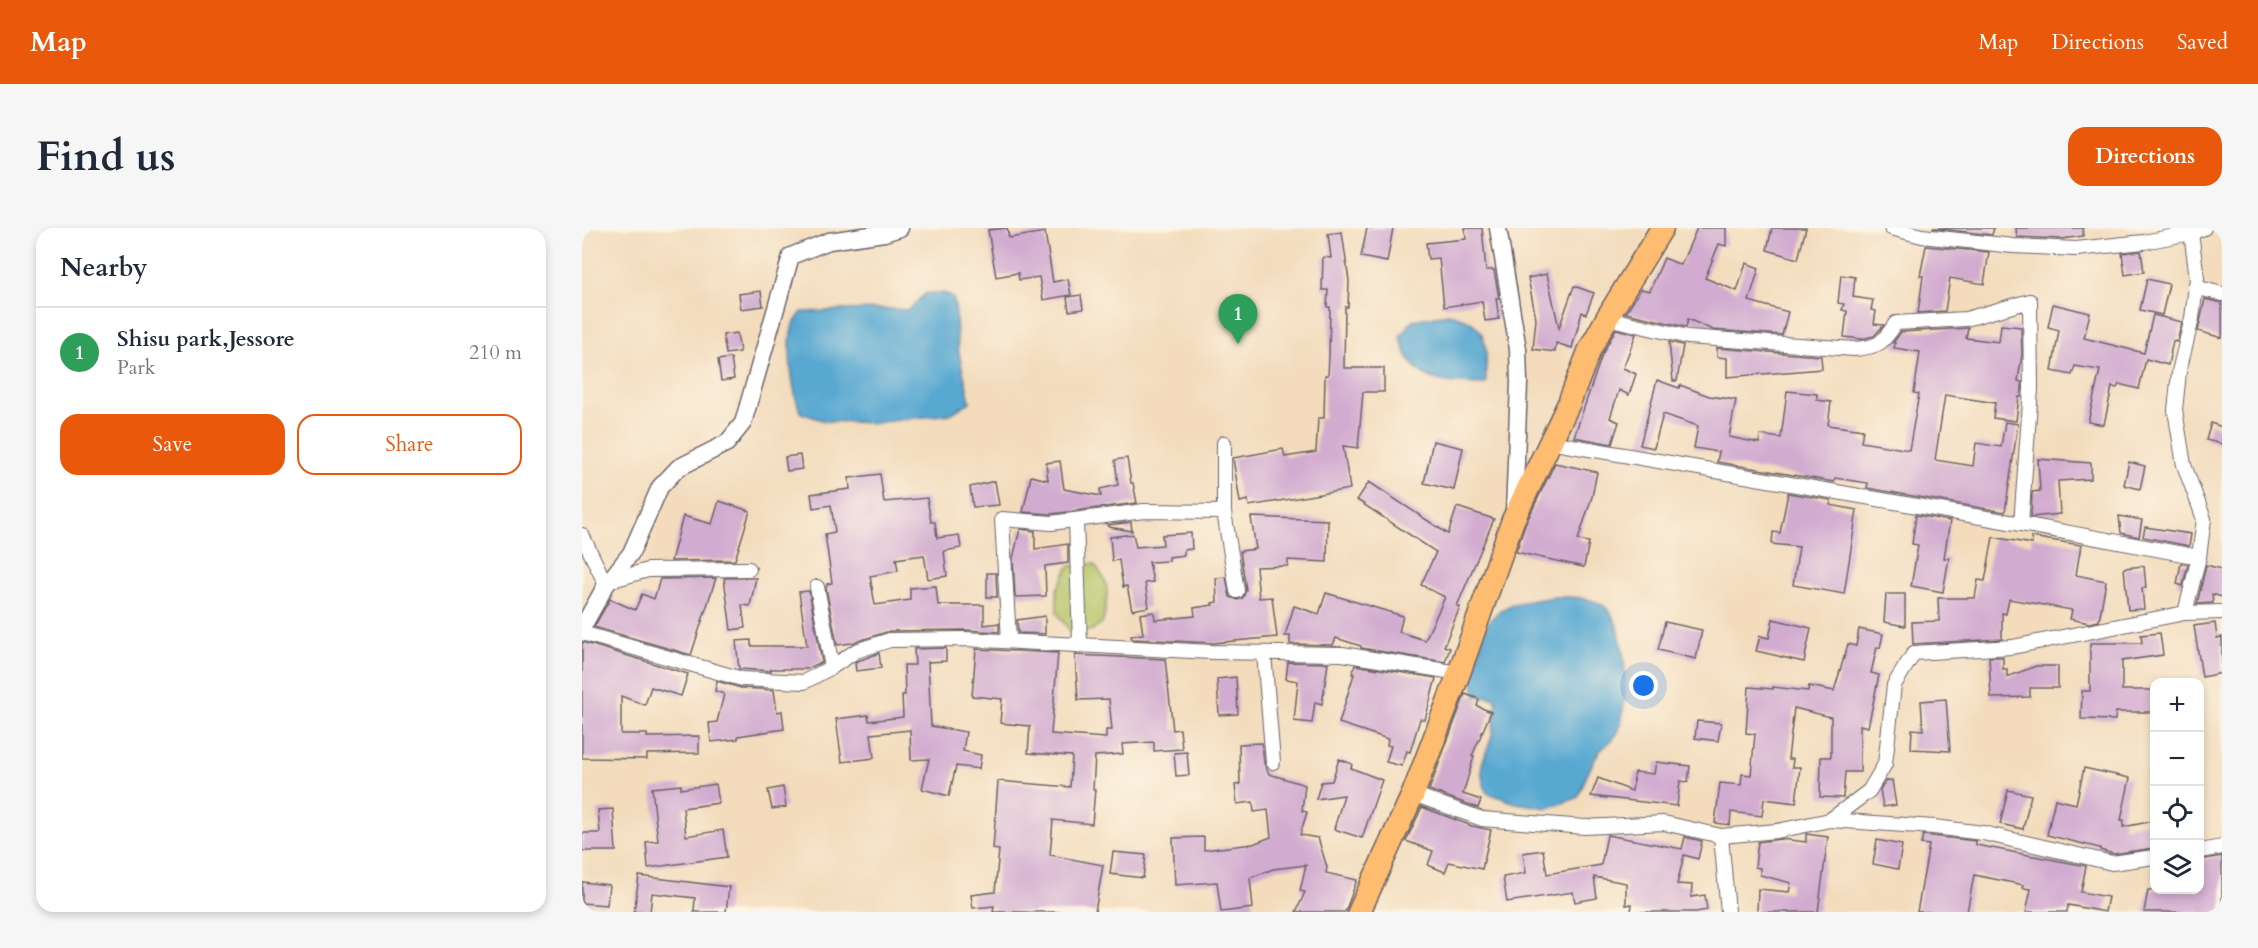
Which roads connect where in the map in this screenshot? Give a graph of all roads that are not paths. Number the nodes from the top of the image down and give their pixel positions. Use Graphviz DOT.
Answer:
graph roads {
  1 [pos="900,228"];
  2 [pos="1498,228"];
  3 [pos="1662,228"];
  4 [pos="1891,228"];
  5 [pos="2197,231"];
  6 [pos="2195,287"];
  7 [pos="2222,294"];
  8 [pos="1607,318"];
  9 [pos="1224,442"];
  10 [pos="1550,442"];
  11 [pos="1224,512"];
  12 [pos="1076,520"];
  13 [pos="1513,520"];
  14 [pos="2021,524"];
  15 [pos="582,535"];
  16 [pos="2199,557"];
  17 [pos="749,569"];
  18 [pos="608,583"];
  19 [pos="817,587"];
  20 [pos="1237,591"];
  21 [pos="2222,612"];
  22 [pos="2185,613"];
  23 [pos="582,628"];
  24 [pos="582,633"];
  25 [pos="1009,641"];
  26 [pos="1080,645"];
  27 [pos="1264,653"];
  28 [pos="832,667"];
  29 [pos="1459,673"];
  30 [pos="1273,762"];
  31 [pos="1413,794"];
  32 [pos="1830,820"];
  33 [pos="1721,836"];
  34 [pos="2222,847"];
  35 [pos="2204,851"];
  36 [pos="2150,858"];
  37 [pos="1359,912"];
  38 [pos="1728,912"];
  1 -- 18 [label="street"];
  2 -- 13 [label="street"];
  3 -- 8 [label="highway"];
  4 -- 5 [label="street"];
  5 -- 6 [label="street"];
  6 -- 7 [label="street"];
  6 -- 16 [label="street"];
  8 -- 10 [label="highway"];
  8 -- 14 [label="street"];
  9 -- 11 [label="street"];
  10 -- 13 [label="highway"];
  10 -- 14 [label="street"];
  11 -- 12 [label="street"];
  11 -- 20 [label="street"];
  12 -- 25 [label="street"];
  12 -- 26 [label="street"];
  13 -- 29 [label="highway"];
  14 -- 16 [label="street"];
  15 -- 18 [label="street"];
  16 -- 22 [label="street"];
  17 -- 18 [label="street"];
  18 -- 23 [label="street"];
  19 -- 28 [label="street"];
  21 -- 22 [label="street"];
  22 -- 32 [label="street"];
  24 -- 28 [label="street"];
  25 -- 26 [label="street"];
  25 -- 28 [label="street"];
  26 -- 27 [label="street"];
  27 -- 29 [label="street"];
  27 -- 30 [label="street"];
  29 -- 31 [label="highway"];
  31 -- 33 [label="street"];
  31 -- 37 [label="highway"];
  32 -- 33 [label="street"];
  32 -- 36 [label="street"];
  33 -- 38 [label="street"];
  34 -- 35 [label="street"];
}
